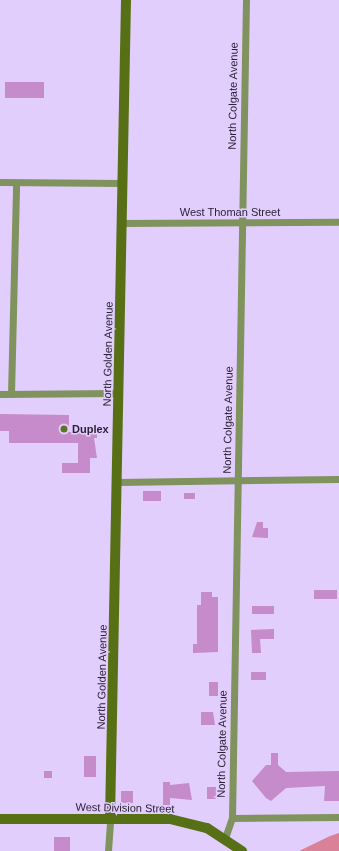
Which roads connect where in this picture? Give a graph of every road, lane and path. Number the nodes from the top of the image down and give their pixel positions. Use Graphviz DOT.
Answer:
graph roads {
  1 [pos="126,0"];
  2 [pos="246,0"];
  3 [pos="0,182"];
  4 [pos="122,183"];
  5 [pos="16,184"];
  6 [pos="339,222"];
  7 [pos="121,223"];
  8 [pos="242,223"];
  9 [pos="119,393"];
  10 [pos="0,394"];
  11 [pos="11,394"];
  12 [pos="339,479"];
  13 [pos="238,481"];
  14 [pos="118,482"];
  15 [pos="339,817"];
  16 [pos="232,818"];
  17 [pos="0,819"];
  18 [pos="110,819"];
  19 [pos="224,838"];
  20 [pos="108,851"];
  21 [pos="242,851"];
  1 -- 4 [label="street, North Golden Avenue"];
  2 -- 8 [label="street, North Colgate Avenue"];
  3 -- 5 [label="street"];
  4 -- 5 [label="street"];
  4 -- 7 [label="street, North Golden Avenue"];
  5 -- 11 [label="street"];
  6 -- 8 [label="street, West Thoman Street"];
  7 -- 8 [label="street, West Thoman Street"];
  7 -- 9 [label="street, North Golden Avenue"];
  8 -- 13 [label="street, North Colgate Avenue"];
  9 -- 11 [label="street"];
  9 -- 14 [label="street, North Golden Avenue"];
  10 -- 11 [label="street"];
  12 -- 13 [label="street"];
  13 -- 14 [label="street"];
  13 -- 16 [label="street, North Colgate Avenue"];
  14 -- 18 [label="street, North Golden Avenue"];
  15 -- 16 [label="street"];
  16 -- 19 [label="street, North Colgate Avenue"];
  17 -- 18 [label="street, West Division Street"];
  18 -- 19 [label="street, West Division Street"];
  18 -- 20 [label="street, North Golden Avenue"];
  19 -- 21 [label="street, West Division Street"];
}
